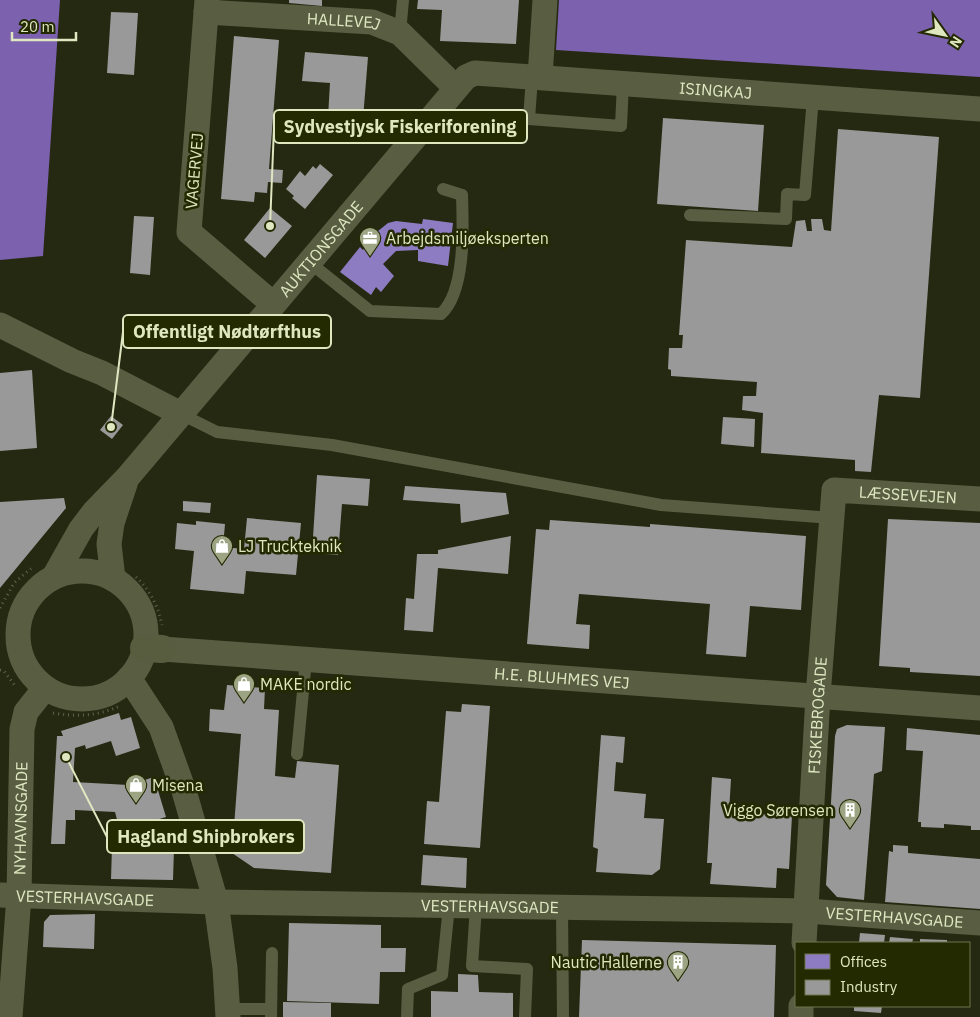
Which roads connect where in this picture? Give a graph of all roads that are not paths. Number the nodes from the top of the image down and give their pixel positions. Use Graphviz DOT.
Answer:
graph roads {
  1 [pos="403,0"];
  2 [pos="545,0"];
  3 [pos="207,6"];
  4 [pos="400,34"];
  5 [pos="536,77"];
  6 [pos="623,83"];
  7 [pos="456,88"];
  8 [pos="813,97"];
  9 [pos="980,109"];
  10 [pos="443,189"];
  11 [pos="690,214"];
  12 [pos="309,262"];
  13 [pos="273,304"];
  14 [pos="0,325"];
  15 [pos="181,414"];
  16 [pos="127,478"];
  17 [pos="834,490"];
  18 [pos="980,499"];
  19 [pos="832,518"];
  20 [pos="54,577"];
  21 [pos="114,579"];
  22 [pos="5,616"];
  23 [pos="153,649"];
  24 [pos="306,660"];
  25 [pos="5,663"];
  26 [pos="134,686"];
  27 [pos="40,695"];
  28 [pos="818,696"];
  29 [pos="980,708"];
  30 [pos="297,754"];
  31 [pos="9,895"];
  32 [pos="216,902"];
  33 [pos="449,906"];
  34 [pos="476,906"];
  35 [pos="562,908"];
  36 [pos="806,911"];
  37 [pos="980,923"];
  38 [pos="804,942"];
  39 [pos="272,953"];
  40 [pos="228,1013"];
  41 [pos="271,1013"];
  42 [pos="10,1017"];
  43 [pos="407,1017"];
  44 [pos="525,1017"];
  45 [pos="563,1017"];
  1 -- 4 [label="lane"];
  2 -- 5 [label="street"];
  3 -- 4 [label="street, HALLEVEJ"];
  3 -- 13 [label="street, VAGERVEJ"];
  4 -- 7 [label="street, HALLEVEJ"];
  5 -- 6 [label="street, ISINGKAJ"];
  5 -- 6 [label="lane"];
  5 -- 7 [label="street, ISINGKAJ"];
  6 -- 8 [label="street, ISINGKAJ"];
  7 -- 12 [label="street, AUKTIONSGADE"];
  8 -- 9 [label="street, ISINGKAJ"];
  8 -- 11 [label="lane"];
  10 -- 12 [label="lane"];
  12 -- 13 [label="street, AUKTIONSGADE"];
  13 -- 15 [label="street, AUKTIONSGADE"];
  14 -- 15 [label="street"];
  15 -- 16 [label="street, AUKTIONSGADE"];
  15 -- 19 [label="lane"];
  16 -- 20 [label="street, AUKTIONSGADE"];
  16 -- 21 [label="street, AUKTIONSGADE"];
  17 -- 18 [label="street, LÆSSEVEJEN"];
  17 -- 19 [label="street, FISKEBROGADE"];
  19 -- 28 [label="street, FISKEBROGADE"];
  20 -- 21 [label="street"];
  20 -- 22 [label="street"];
  21 -- 23 [label="street"];
  22 -- 25 [label="street"];
  23 -- 24 [label="street, H.E. BLUHMES VEJ"];
  23 -- 26 [label="street"];
  24 -- 28 [label="street, H.E. BLUHMES VEJ"];
  24 -- 30 [label="lane"];
  25 -- 27 [label="street"];
  26 -- 27 [label="street"];
  26 -- 32 [label="street"];
  27 -- 31 [label="street, NYHAVNSGADE"];
  28 -- 29 [label="street, H.E. BLUHMES VEJ"];
  28 -- 36 [label="street, FISKEBROGADE"];
  31 -- 32 [label="street, VESTERHAVSGADE"];
  31 -- 42 [label="street, NYHAVNSGADE"];
  32 -- 33 [label="street, VESTERHAVSGADE"];
  32 -- 40 [label="street"];
  33 -- 34 [label="street, VESTERHAVSGADE"];
  33 -- 43 [label="lane"];
  34 -- 35 [label="street, VESTERHAVSGADE"];
  34 -- 44 [label="lane"];
  35 -- 36 [label="street, VESTERHAVSGADE"];
  35 -- 45 [label="lane"];
  36 -- 37 [label="street, VESTERHAVSGADE"];
  36 -- 38 [label="street, FISKEBROGADE"];
  39 -- 41 [label="lane"];
  40 -- 41 [label="lane"];
}
